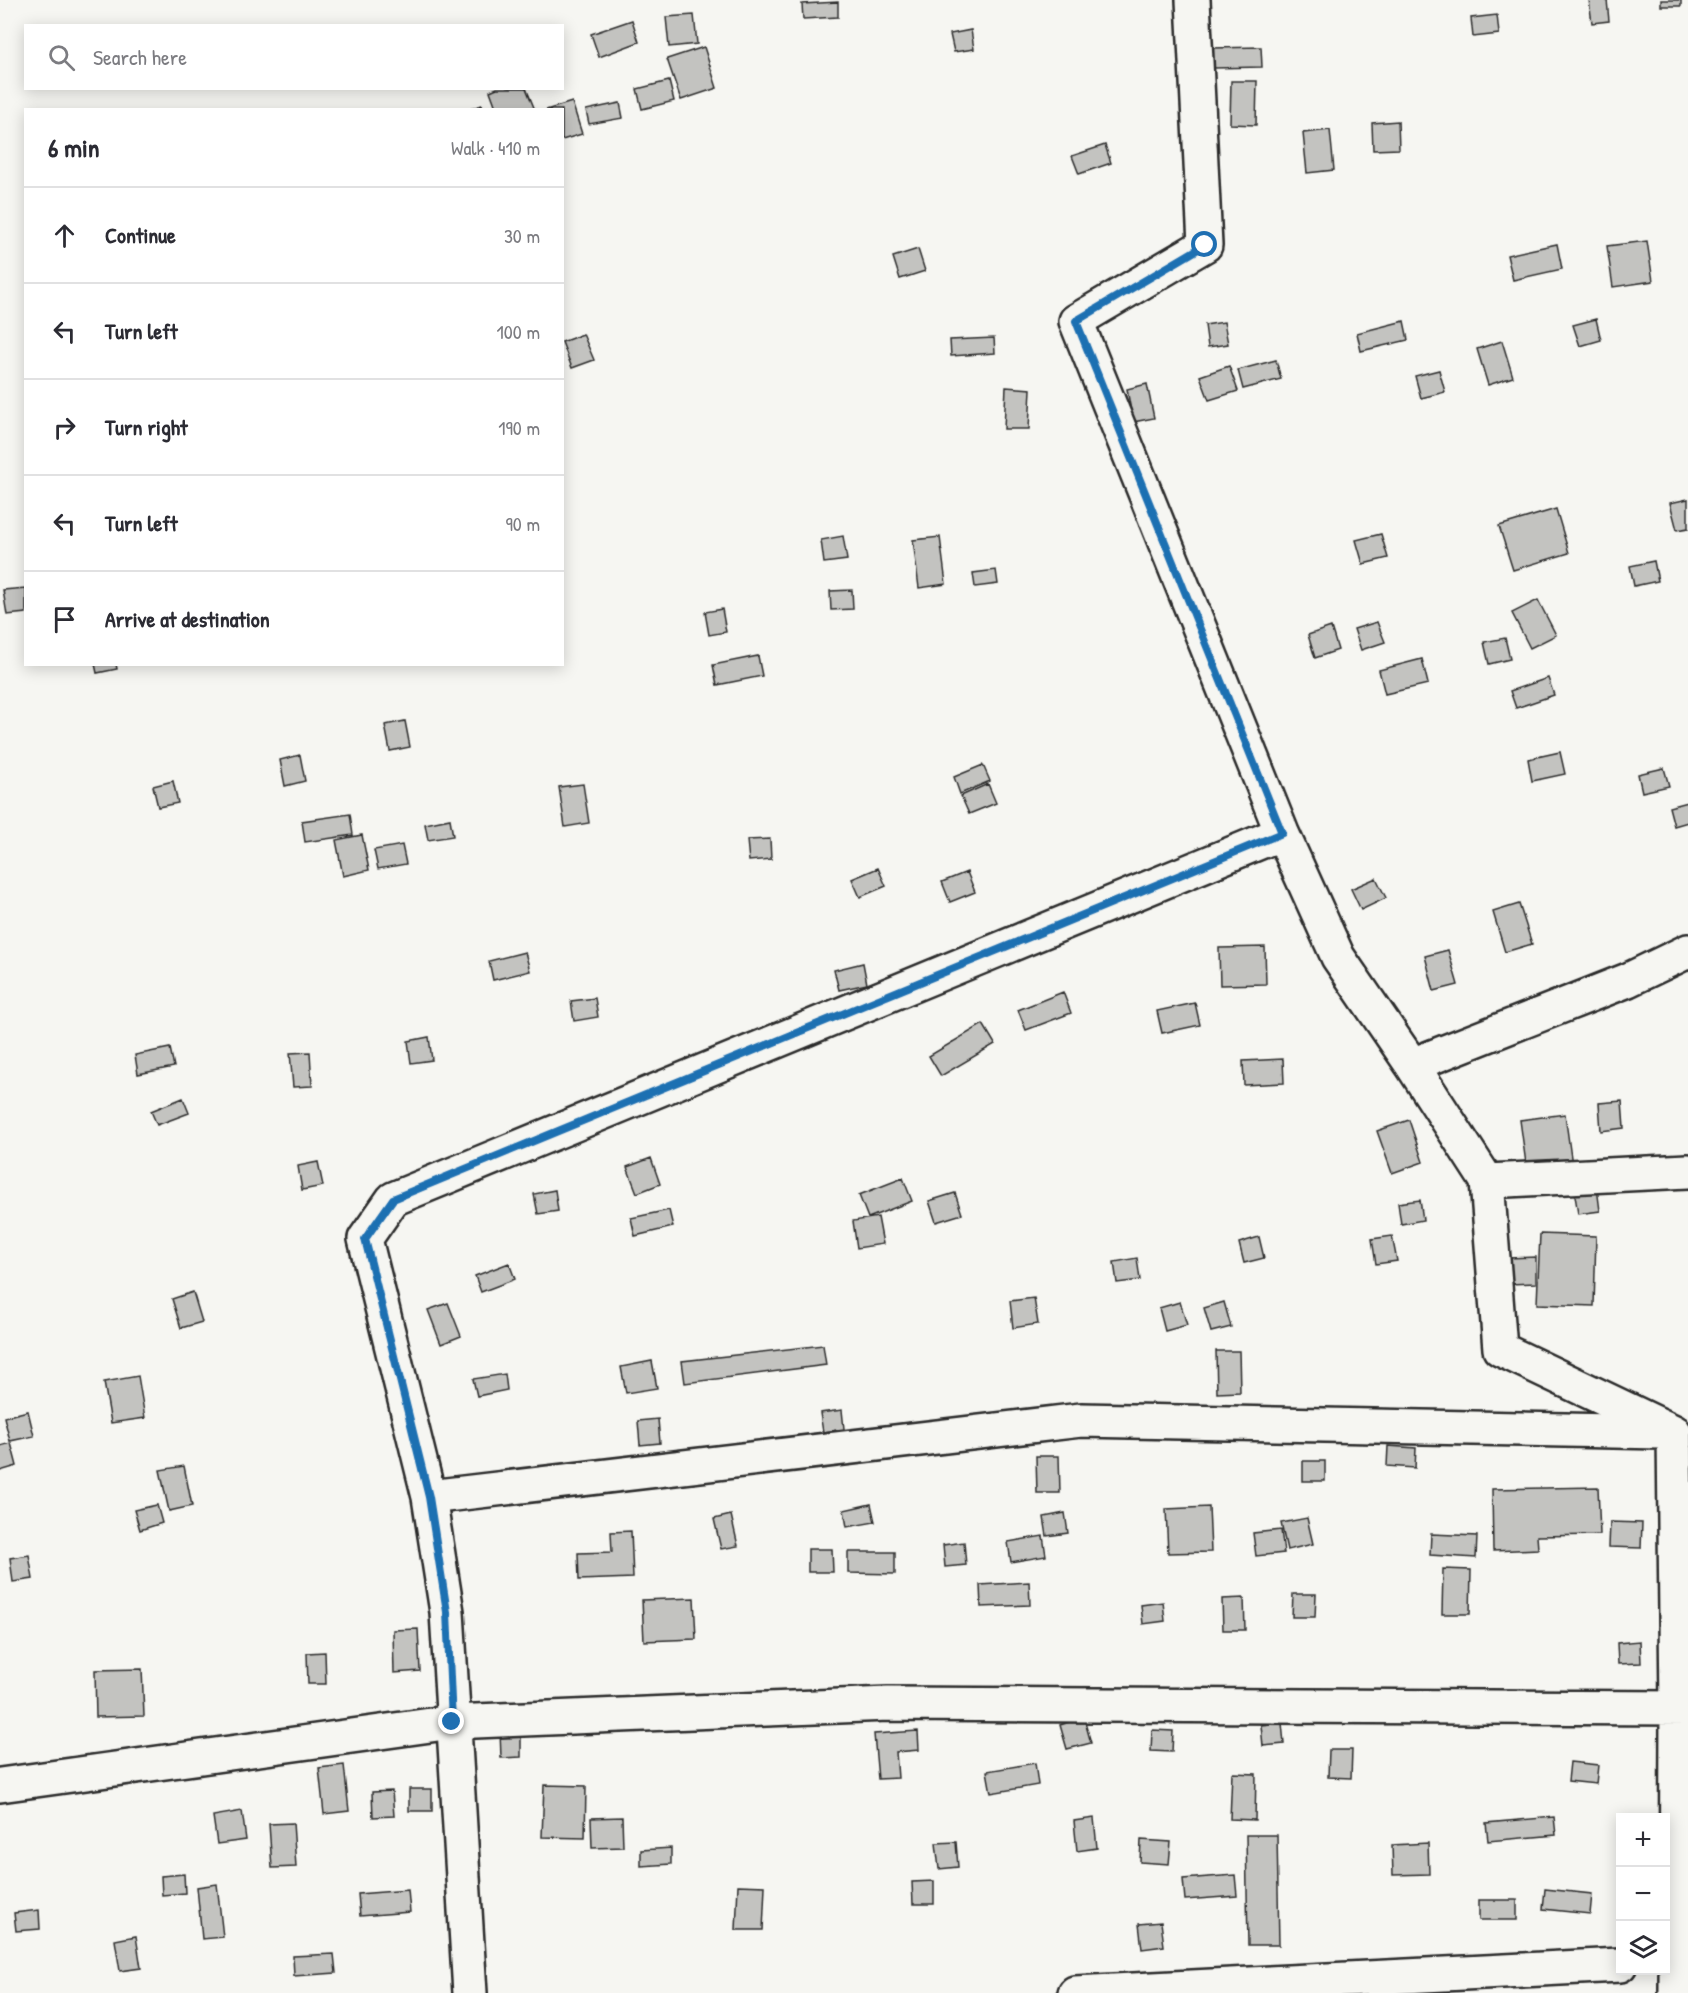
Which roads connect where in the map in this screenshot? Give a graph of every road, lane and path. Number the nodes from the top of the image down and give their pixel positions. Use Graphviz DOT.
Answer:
graph roads {
  1 [pos="1193,0"];
  2 [pos="1282,833"];
  3 [pos="1688,951"];
  4 [pos="1412,1065"];
  5 [pos="1688,1171"];
  6 [pos="1487,1181"];
  7 [pos="1681,1432"];
  8 [pos="429,1497"];
  9 [pos="1683,1708"];
  10 [pos="452,1722"];
  11 [pos="0,1785"];
  12 [pos="1616,1965"];
  13 [pos="1676,1970"];
  14 [pos="470,1993"];
  15 [pos="1075,1993"];
  1 -- 2 [label="street"];
  2 -- 4 [label="street"];
  2 -- 8 [label="street"];
  3 -- 4 [label="street"];
  4 -- 6 [label="street"];
  5 -- 6 [label="street"];
  6 -- 7 [label="street"];
  7 -- 8 [label="street"];
  7 -- 9 [label="street"];
  8 -- 10 [label="street"];
  9 -- 10 [label="street"];
  9 -- 13 [label="street"];
  10 -- 11 [label="street"];
  10 -- 14 [label="street"];
  12 -- 15 [label="street"];
}
